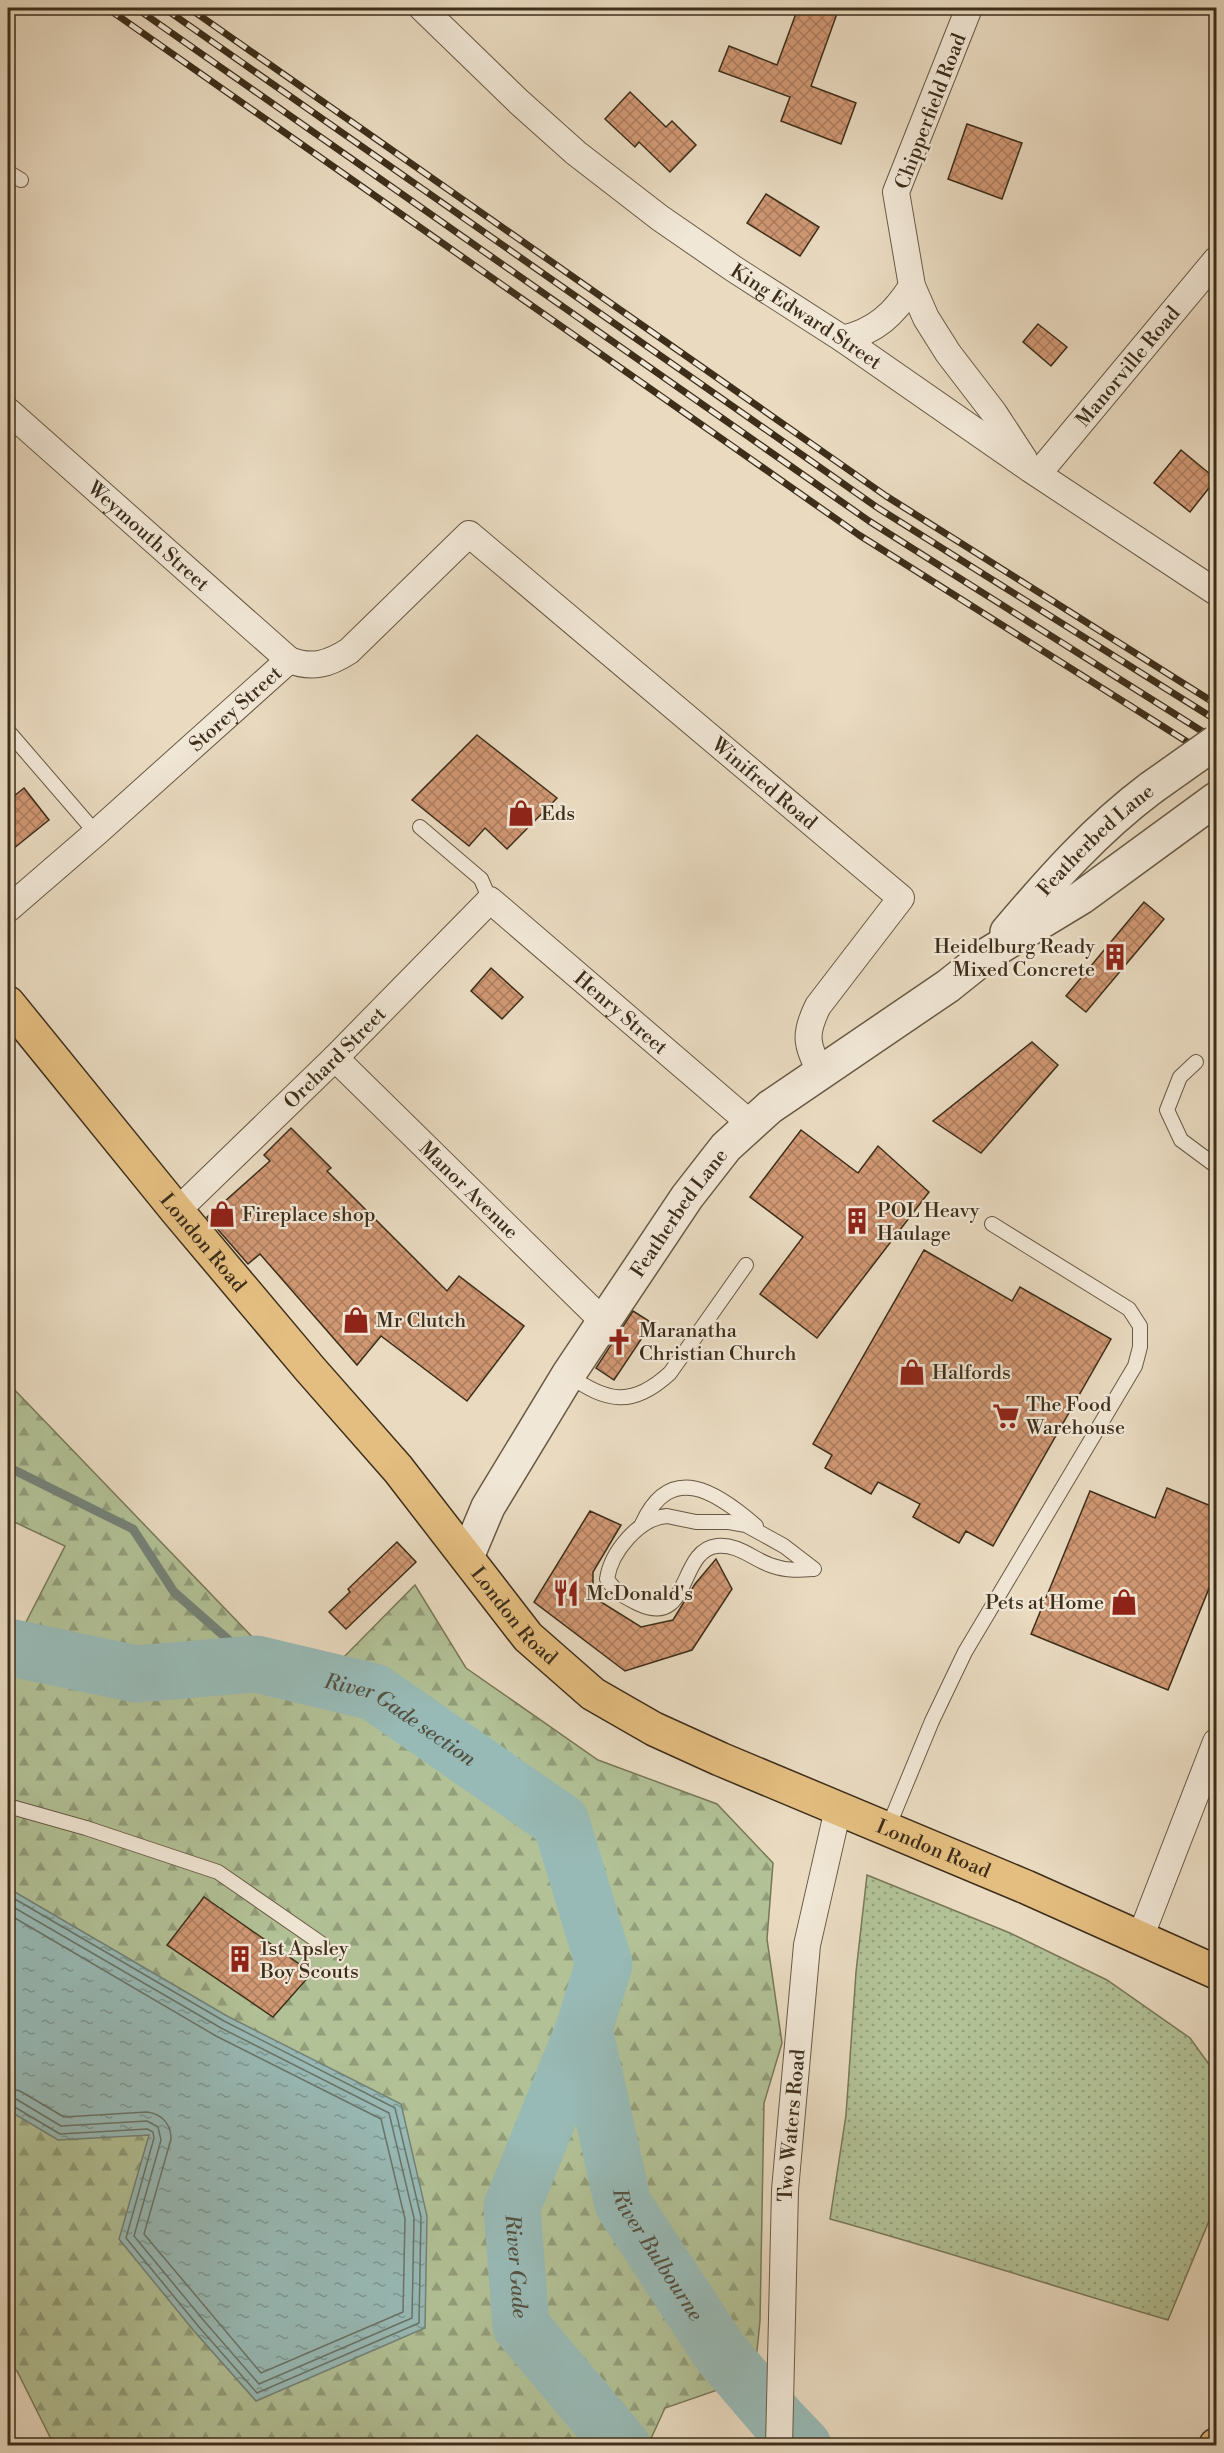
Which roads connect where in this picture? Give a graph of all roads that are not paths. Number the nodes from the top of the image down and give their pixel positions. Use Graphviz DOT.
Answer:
graph roads {
  1 [pos="422,8"];
  2 [pos="969,8"];
  3 [pos="8,172"];
  4 [pos="21,180"];
  5 [pos="1216,260"];
  6 [pos="912,286"];
  7 [pos="843,339"];
  8 [pos="10,419"];
  9 [pos="1034,472"];
  10 [pos="469,534"];
  11 [pos="1216,592"];
  12 [pos="289,660"];
  13 [pos="8,731"];
  14 [pos="1216,742"];
  15 [pos="1216,799"];
  16 [pos="420,827"];
  17 [pos="96,833"];
  18 [pos="490,900"];
  19 [pos="8,909"];
  20 [pos="988,954"];
  21 [pos="8,1003"];
  22 [pos="335,1058"];
  23 [pos="1196,1062"];
  24 [pos="821,1073"];
  25 [pos="751,1124"];
  26 [pos="1216,1167"];
  27 [pos="177,1211"];
  28 [pos="992,1224"];
  29 [pos="746,1265"];
  30 [pos="604,1322"];
  31 [pos="568,1375"];
  32 [pos="642,1524"];
  33 [pos="764,1533"];
  34 [pos="467,1557"];
  35 [pos="1216,1742"];
  36 [pos="8,1806"];
  37 [pos="838,1809"];
  38 [pos="887,1830"];
  39 [pos="1140,1938"];
  40 [pos="322,1944"];
  41 [pos="1208,1964"];
  42 [pos="1216,1990"];
  43 [pos="779,2445"];
  1 -- 7 [label="street, King Edward Street"];
  2 -- 6 [label="street, Chipperfield Road"];
  3 -- 4 [label="lane"];
  5 -- 9 [label="street, Manorville Road"];
  6 -- 7 [label="street"];
  6 -- 9 [label="street, Chipperfield Road"];
  7 -- 9 [label="street, King Edward Street"];
  8 -- 12 [label="street, Weymouth Street"];
  9 -- 11 [label="street, King Edward Street"];
  10 -- 12 [label="street, Storey Street"];
  10 -- 24 [label="street, Winifred Road"];
  12 -- 17 [label="street, Storey Street"];
  13 -- 17 [label="lane"];
  14 -- 20 [label="street, Featherbed Lane, bridge"];
  15 -- 20 [label="street, Featherbed Lane"];
  16 -- 18 [label="lane"];
  17 -- 19 [label="street, Storey Street"];
  18 -- 22 [label="street, Orchard Street"];
  18 -- 25 [label="street, Henry Street"];
  20 -- 24 [label="street, Featherbed Lane"];
  21 -- 27 [label="main road, London Road"];
  22 -- 27 [label="street, Orchard Street"];
  22 -- 30 [label="street, Manor Avenue"];
  23 -- 26 [label="lane"];
  24 -- 25 [label="street, Featherbed Lane"];
  25 -- 30 [label="street, Featherbed Lane"];
  27 -- 34 [label="main road, London Road"];
  28 -- 38 [label="lane"];
  29 -- 31 [label="lane"];
  30 -- 31 [label="street, Featherbed Lane"];
  31 -- 34 [label="street, Featherbed Lane"];
  32 -- 33 [label="lane"];
  32 -- 33 [label="lane"];
  32 -- 33 [label="lane"];
  34 -- 37 [label="main road, London Road"];
  35 -- 39 [label="street"];
  36 -- 40 [label="lane"];
  37 -- 38 [label="main road, London Road"];
  37 -- 43 [label="street, Two Waters Road"];
  38 -- 39 [label="main road, London Road"];
  39 -- 41 [label="main road, London Road"];
  41 -- 42 [label="main road"];
}
